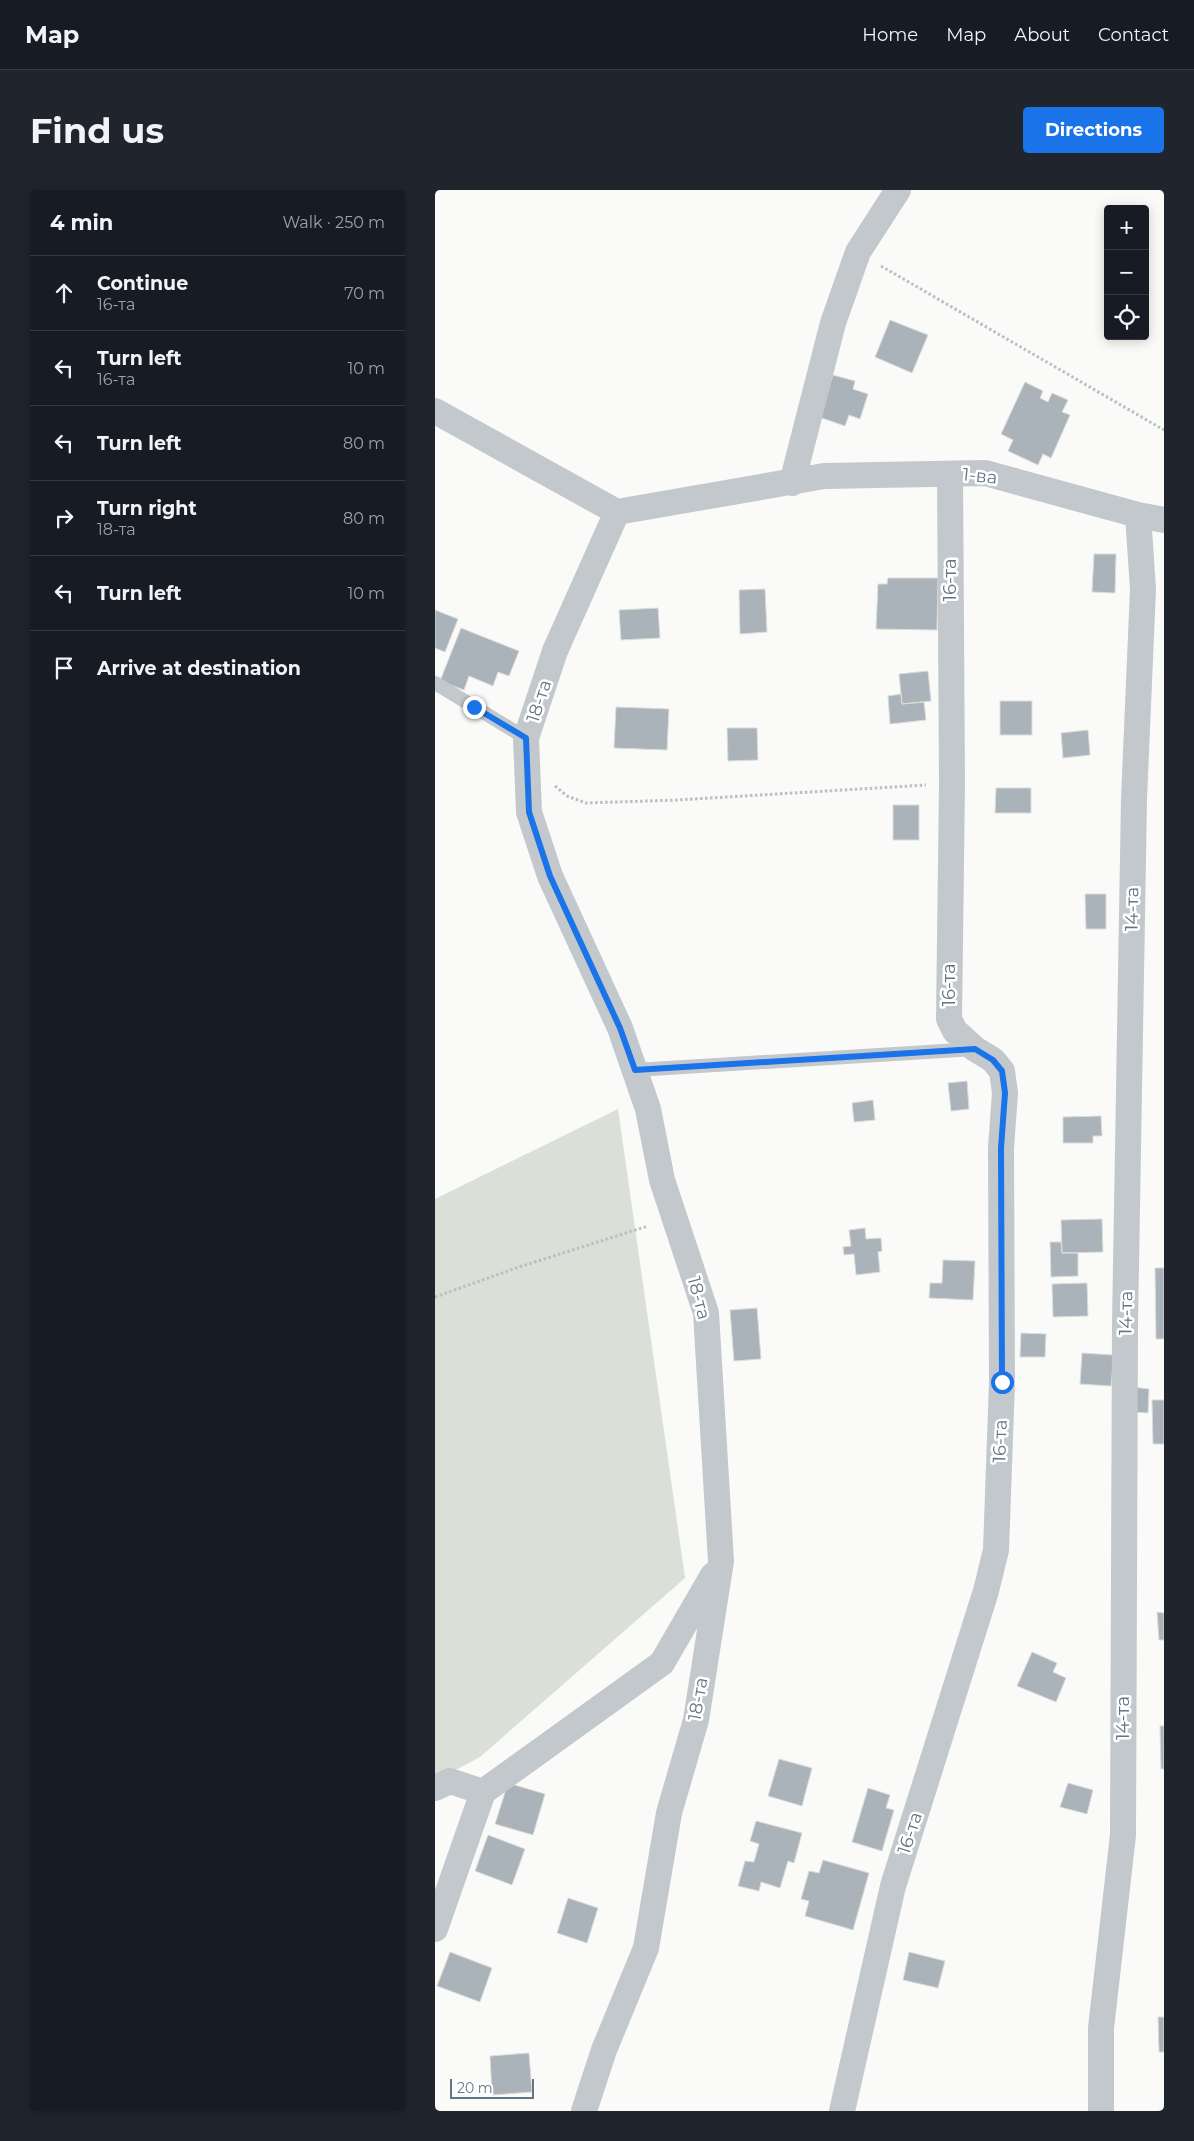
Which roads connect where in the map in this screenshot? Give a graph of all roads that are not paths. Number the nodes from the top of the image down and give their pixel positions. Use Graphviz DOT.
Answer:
graph roads {
  1 [pos="898,190"];
  2 [pos="435,410"];
  3 [pos="950,474"];
  4 [pos="792,483"];
  5 [pos="617,512"];
  6 [pos="1138,515"];
  7 [pos="1164,520"];
  8 [pos="435,683"];
  9 [pos="527,750"];
  10 [pos="975,1049"];
  11 [pos="635,1070"];
  12 [pos="721,1561"];
  13 [pos="435,1788"];
  14 [pos="483,1792"];
  15 [pos="435,1929"];
  16 [pos="584,2111"];
  17 [pos="843,2111"];
  18 [pos="1101,2111"];
  1 -- 4 [label="street"];
  2 -- 5 [label="street"];
  3 -- 4 [label="street, 1-ва"];
  3 -- 6 [label="street, 1-ва"];
  3 -- 10 [label="street, 16-та"];
  4 -- 5 [label="street, 1-ва"];
  5 -- 9 [label="street, 18-та"];
  6 -- 7 [label="street, 1-ва"];
  6 -- 18 [label="street, 14-та"];
  8 -- 9 [label="lane"];
  9 -- 11 [label="street, 18-та"];
  10 -- 11 [label="lane"];
  10 -- 17 [label="street, 16-та"];
  11 -- 12 [label="street, 18-та"];
  12 -- 14 [label="street"];
  12 -- 16 [label="street, 18-та"];
  13 -- 14 [label="street"];
  14 -- 15 [label="street"];
}
